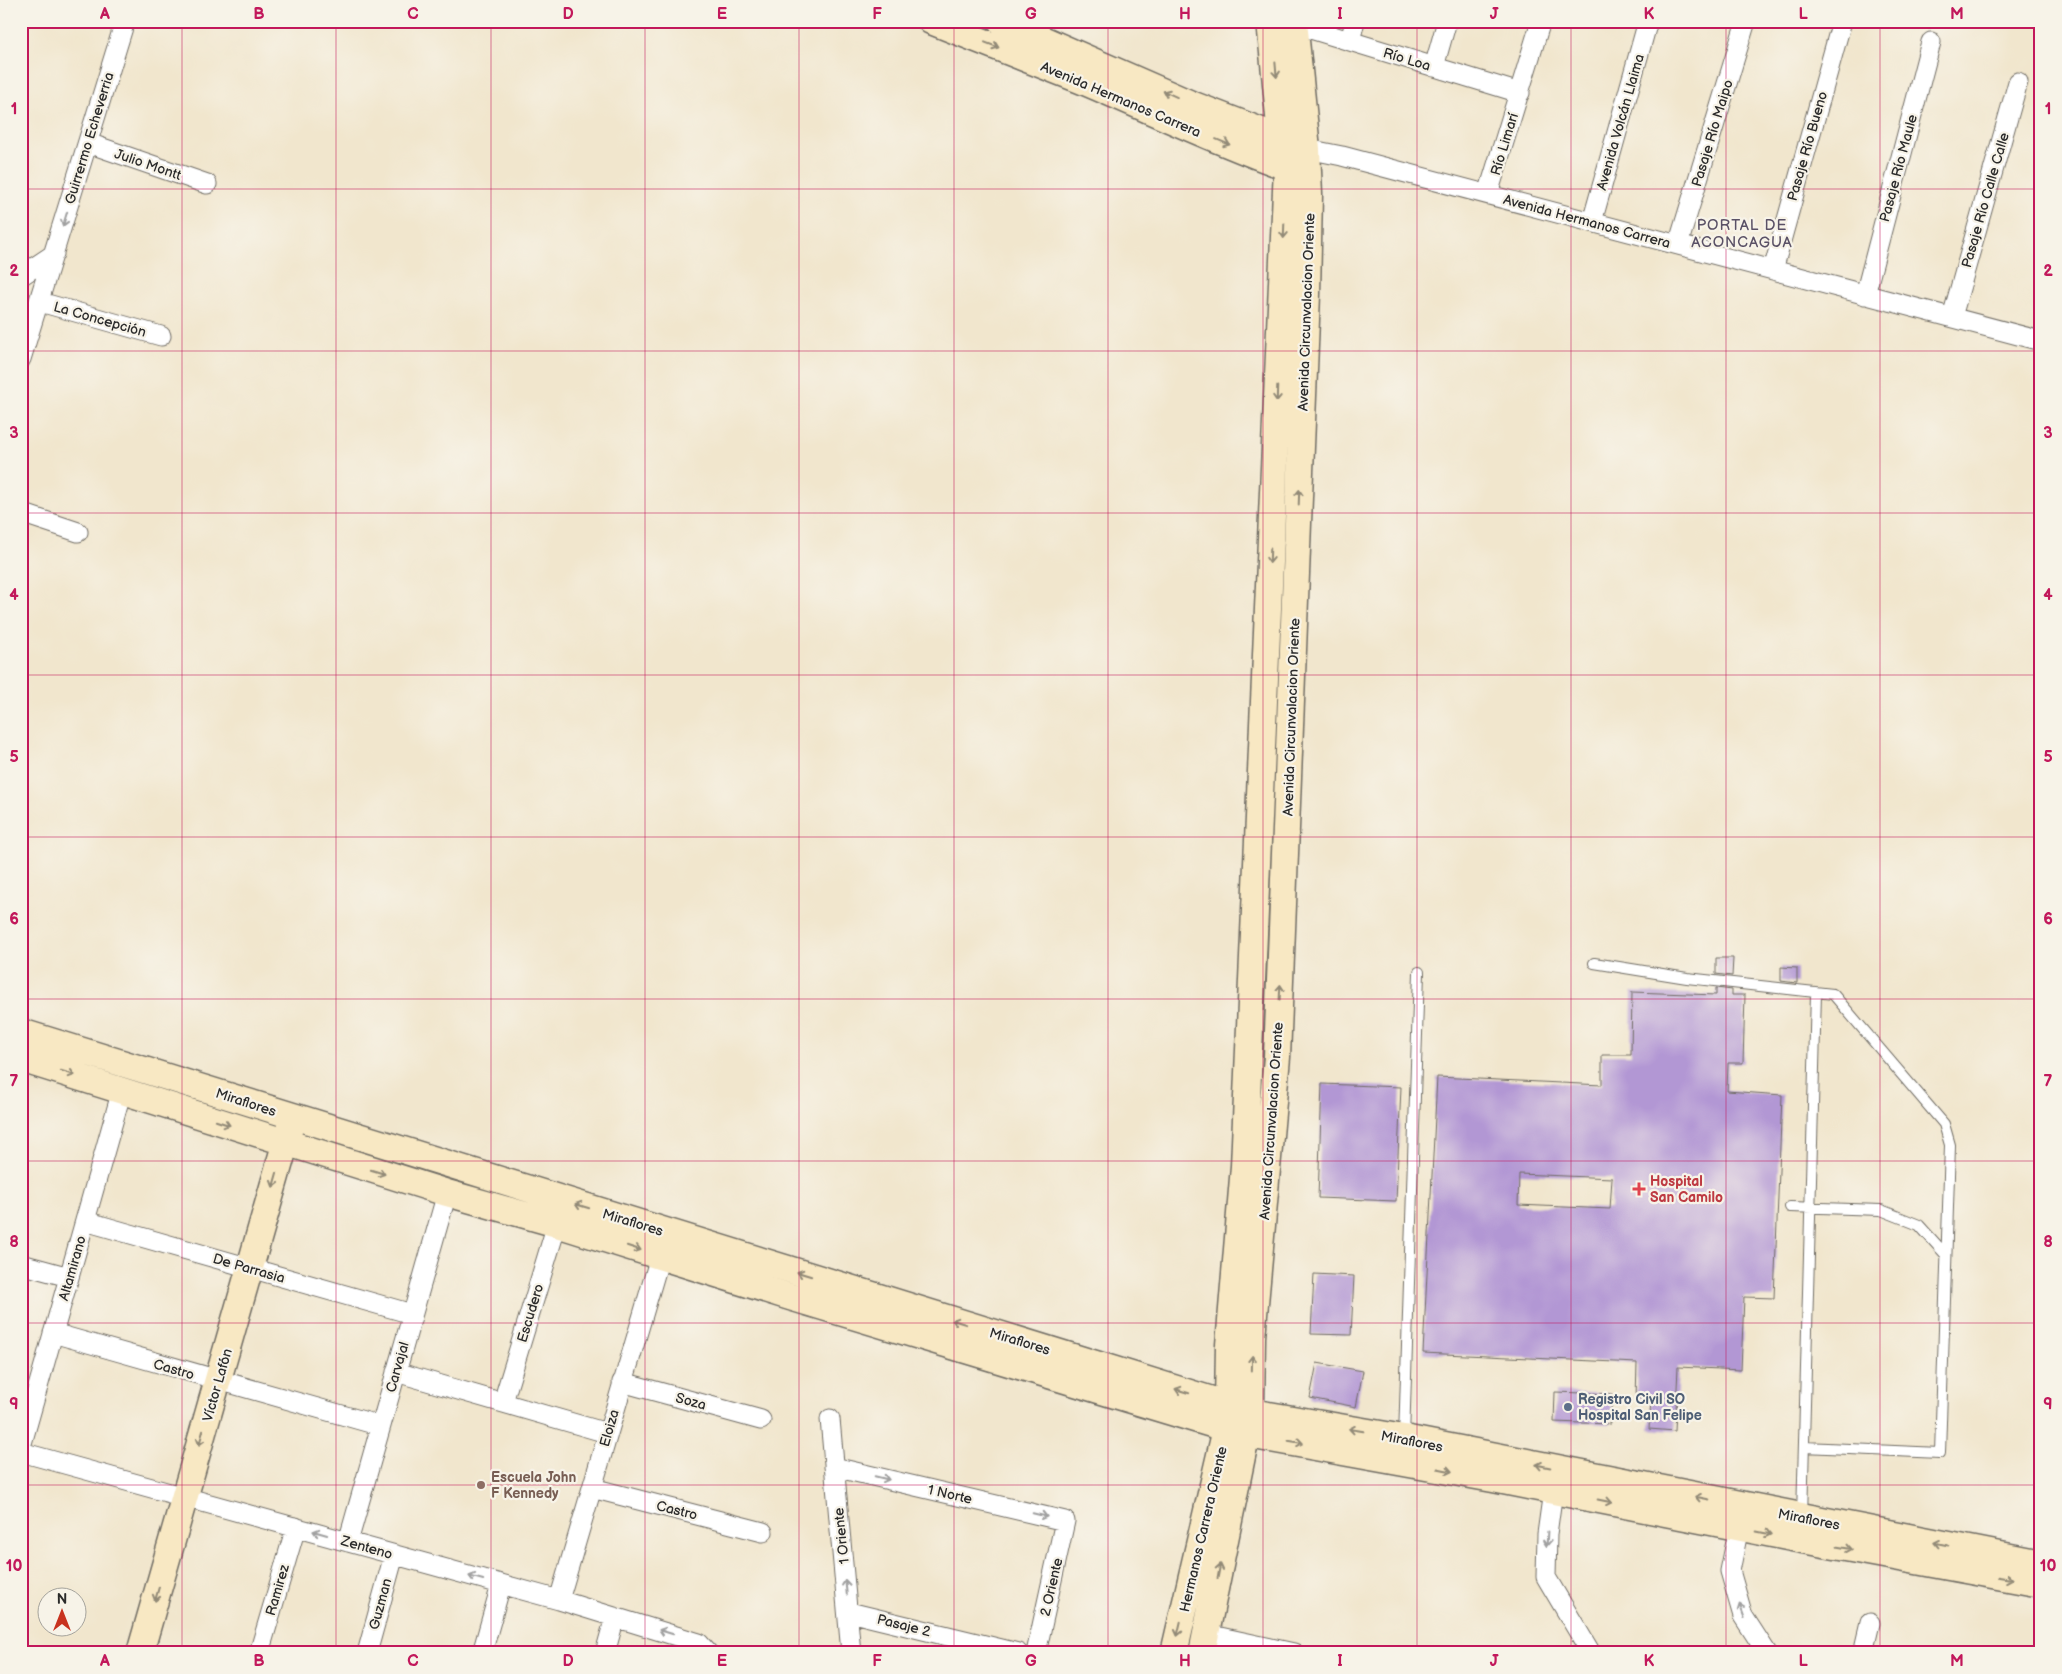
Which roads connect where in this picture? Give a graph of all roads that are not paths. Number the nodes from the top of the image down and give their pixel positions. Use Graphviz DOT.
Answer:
graph roads {
  1 [pos="125,21"];
  2 [pos="931,21"];
  3 [pos="1002,21"];
  4 [pos="1356,21"];
  5 [pos="1447,21"];
  6 [pos="1541,21"];
  7 [pos="1648,21"];
  8 [pos="1746,21"];
  9 [pos="1842,21"];
  10 [pos="1286,22"];
  11 [pos="1350,41"];
  12 [pos="1931,42"];
  13 [pos="1434,67"];
  14 [pos="2018,82"];
  15 [pos="1520,94"];
  16 [pos="1281,137"];
  17 [pos="88,143"];
  18 [pos="1307,149"];
  19 [pos="1287,167"];
  20 [pos="207,184"];
  21 [pos="1488,194"];
  22 [pos="1592,222"];
  23 [pos="1678,245"];
  24 [pos="54,254"];
  25 [pos="1773,270"];
  26 [pos="21,276"];
  27 [pos="1865,294"];
  28 [pos="40,302"];
  29 [pos="1952,317"];
  30 [pos="161,336"];
  31 [pos="2041,341"];
  32 [pos="21,359"];
  33 [pos="21,513"];
  34 [pos="78,532"];
  35 [pos="1594,963"];
  36 [pos="1419,972"];
  37 [pos="1816,993"];
  38 [pos="21,1032"];
  39 [pos="21,1059"];
  40 [pos="122,1090"];
  41 [pos="293,1116"];
  42 [pos="285,1143"];
  43 [pos="447,1193"];
  44 [pos="1790,1207"];
  45 [pos="1810,1208"];
  46 [pos="85,1220"];
  47 [pos="557,1224"];
  48 [pos="1946,1255"];
  49 [pos="660,1257"];
  50 [pos="21,1264"];
  51 [pos="250,1268"];
  52 [pos="69,1277"];
  53 [pos="412,1314"];
  54 [pos="53,1333"];
  55 [pos="396,1372"];
  56 [pos="218,1381"];
  57 [pos="622,1382"];
  58 [pos="504,1402"];
  59 [pos="830,1419"];
  60 [pos="760,1420"];
  61 [pos="1238,1420"];
  62 [pos="381,1426"];
  63 [pos="607,1433"];
  64 [pos="21,1447"];
  65 [pos="1804,1448"];
  66 [pos="1401,1450"];
  67 [pos="21,1452"];
  68 [pos="834,1467"];
  69 [pos="592,1488"];
  70 [pos="1554,1491"];
  71 [pos="184,1497"];
  72 [pos="1065,1521"];
  73 [pos="296,1526"];
  74 [pos="1739,1527"];
  75 [pos="1799,1528"];
  76 [pos="763,1532"];
  77 [pos="348,1542"];
  78 [pos="394,1555"];
  79 [pos="2041,1563"];
  80 [pos="501,1584"];
  81 [pos="2041,1584"];
  82 [pos="559,1600"];
  83 [pos="849,1612"];
  84 [pos="616,1617"];
  85 [pos="1870,1623"];
  86 [pos="1204,1643"];
  87 [pos="2041,1643"];
  88 [pos="140,1653"];
  89 [pos="259,1653"];
  90 [pos="367,1653"];
  91 [pos="482,1653"];
  92 [pos="605,1653"];
  93 [pos="708,1653"];
  94 [pos="851,1653"];
  95 [pos="1018,1653"];
  96 [pos="1036,1653"];
  97 [pos="1174,1653"];
  98 [pos="1294,1653"];
  99 [pos="1591,1653"];
  100 [pos="1767,1653"];
  101 [pos="1863,1653"];
  102 [pos="2038,1653"];
  1 -- 17 [label="street, Guirrermo Echeverria"];
  2 -- 19 [label="street, Avenida Hermanos Carrera, one-way"];
  16 -- 3 [label="street, Avenida Hermanos Carrera, one-way"];
  4 -- 11 [label="street"];
  5 -- 13 [label="street"];
  6 -- 15 [label="street, Río Limarí"];
  7 -- 22 [label="street, Avenida Volcán Llaima"];
  8 -- 23 [label="street, Pasaje Río Maipo"];
  9 -- 25 [label="street, Pasaje Río Bueno"];
  10 -- 11 [label="street, Río Loa"];
  10 -- 16 [label="street, Avenida Circunvalacion Oriente, one-way"];
  10 -- 18 [label="street, Avenida Circunvalacion Oriente"];
  11 -- 13 [label="street, Río Loa"];
  12 -- 27 [label="street, Pasaje Río Maule"];
  13 -- 15 [label="street, Río Loa"];
  14 -- 29 [label="street, Pasaje Río Calle Calle"];
  15 -- 21 [label="street, Río Limarí"];
  16 -- 18 [label="street, Avenida Hermanos Carrera"];
  16 -- 19 [label="street, Avenida Circunvalacion Oriente"];
  17 -- 20 [label="street, Julio Montt"];
  17 -- 24 [label="street, Guirrermo Echeverria, one-way"];
  18 -- 19 [label="street"];
  18 -- 21 [label="street, Avenida Hermanos Carrera"];
  61 -- 18 [label="street, Avenida Circunvalacion Oriente, one-way"];
  19 -- 61 [label="street, Avenida Circunvalacion Oriente, one-way"];
  21 -- 22 [label="street, Avenida Hermanos Carrera"];
  22 -- 23 [label="street, Avenida Hermanos Carrera"];
  23 -- 25 [label="street, Avenida Hermanos Carrera"];
  24 -- 26 [label="street"];
  24 -- 28 [label="street, Guirrermo Echeverria"];
  25 -- 27 [label="street, Avenida Hermanos Carrera"];
  27 -- 29 [label="street, Avenida Hermanos Carrera"];
  28 -- 30 [label="street, La Concepción"];
  28 -- 32 [label="street, Guirrermo Echeverria"];
  29 -- 31 [label="street, Avenida Hermanos Carrera"];
  33 -- 34 [label="street"];
  35 -- 37 [label="lane"];
  36 -- 66 [label="lane"];
  37 -- 45 [label="lane"];
  37 -- 48 [label="lane"];
  38 -- 41 [label="street, Miraflores"];
  39 -- 40 [label="street, Miraflores, one-way"];
  40 -- 42 [label="street, Miraflores, one-way"];
  40 -- 46 [label="street, Altamirano"];
  41 -- 42 [label="street, Víctor Lafón"];
  61 -- 41 [label="street, Miraflores, one-way"];
  42 -- 43 [label="street, Miraflores, one-way"];
  42 -- 51 [label="street, Víctor Lafón, one-way"];
  43 -- 47 [label="street, Miraflores"];
  43 -- 53 [label="street, Carvajal"];
  44 -- 45 [label="lane"];
  45 -- 48 [label="lane"];
  45 -- 65 [label="lane"];
  46 -- 51 [label="street, De Parrasia"];
  46 -- 52 [label="street, Altamirano"];
  47 -- 49 [label="street, Miraflores, one-way"];
  47 -- 58 [label="street, Escudero"];
  48 -- 65 [label="lane"];
  49 -- 57 [label="street, Eloiza"];
  49 -- 61 [label="street, Miraflores"];
  50 -- 52 [label="street"];
  51 -- 53 [label="street, De Parrasia"];
  51 -- 56 [label="street, Víctor Lafón"];
  52 -- 54 [label="street, Altamirano"];
  53 -- 55 [label="street, Carvajal"];
  54 -- 56 [label="street, Castro"];
  54 -- 64 [label="street, Altamirano"];
  55 -- 58 [label="street"];
  55 -- 62 [label="street, Carvajal"];
  56 -- 62 [label="street, Castro"];
  56 -- 71 [label="street, Víctor Lafón, one-way"];
  57 -- 60 [label="street, Soza"];
  57 -- 63 [label="street, Eloiza"];
  58 -- 63 [label="street"];
  59 -- 68 [label="street, 1 Oriente"];
  61 -- 66 [label="street, Miraflores"];
  86 -- 61 [label="street, Hermanos Carrera Oriente, one-way"];
  61 -- 97 [label="street, Hermanos Carrera Oriente, one-way"];
  62 -- 77 [label="street, Carvajal"];
  63 -- 69 [label="street, Eloiza"];
  65 -- 75 [label="lane"];
  66 -- 70 [label="street, Miraflores, one-way"];
  75 -- 66 [label="street, Miraflores, one-way"];
  67 -- 71 [label="street, Zenteno"];
  68 -- 72 [label="street, 1 Norte, one-way"];
  83 -- 68 [label="street, 1 Oriente, one-way"];
  69 -- 76 [label="street, Castro"];
  69 -- 82 [label="street, Eloiza"];
  70 -- 74 [label="street, Miraflores, one-way"];
  70 -- 99 [label="street, one-way"];
  71 -- 73 [label="street, Zenteno"];
  71 -- 88 [label="street, Víctor Lafón, one-way"];
  72 -- 96 [label="street, 2 Oriente"];
  77 -- 73 [label="street, Zenteno, one-way"];
  73 -- 89 [label="street, Ramirez"];
  74 -- 75 [label="street, Miraflores, one-way"];
  100 -- 74 [label="street, one-way"];
  79 -- 75 [label="street, Miraflores, one-way"];
  75 -- 81 [label="street, Miraflores, one-way"];
  77 -- 78 [label="street, Zenteno"];
  80 -- 78 [label="street, Zenteno, one-way"];
  78 -- 90 [label="street, Guzman"];
  80 -- 82 [label="street, Zenteno"];
  80 -- 91 [label="street"];
  82 -- 84 [label="street, Zenteno"];
  83 -- 94 [label="street, 1 Oriente"];
  83 -- 95 [label="street, Pasaje 2"];
  84 -- 92 [label="street"];
  93 -- 84 [label="street, Zenteno, one-way"];
  85 -- 101 [label="street"];
  86 -- 98 [label="street"];
  87 -- 102 [label="lane"];
}
